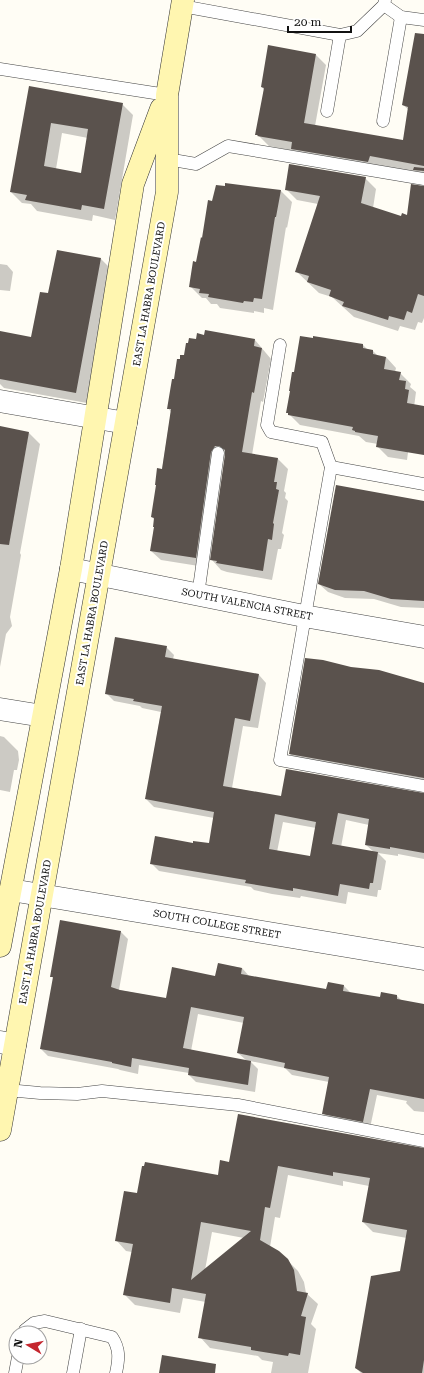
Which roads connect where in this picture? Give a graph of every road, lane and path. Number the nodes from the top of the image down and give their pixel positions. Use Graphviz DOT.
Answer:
graph roads {
  1 [pos="384,2"];
  2 [pos="182,3"];
  3 [pos="402,17"];
  4 [pos="424,20"];
  5 [pos="340,35"];
  6 [pos="0,69"];
  7 [pos="167,95"];
  8 [pos="327,111"];
  9 [pos="382,121"];
  10 [pos="167,159"];
  11 [pos="424,179"];
  12 [pos="280,345"];
  13 [pos="0,401"];
  14 [pos="95,418"];
  15 [pos="126,424"];
  16 [pos="218,453"];
  17 [pos="331,467"];
  18 [pos="424,484"];
  19 [pos="70,570"];
  20 [pos="99,574"];
  21 [pos="198,595"];
  22 [pos="304,616"];
  23 [pos="424,637"];
  24 [pos="0,709"];
  25 [pos="42,716"];
  26 [pos="424,786"];
  27 [pos="11,890"];
  28 [pos="41,895"];
  29 [pos="0,946"];
  30 [pos="424,959"];
  31 [pos="7,1043"];
  32 [pos="7,1090"];
  33 [pos="0,1130"];
  34 [pos="424,1141"];
  35 [pos="31,1325"];
  36 [pos="81,1329"];
  37 [pos="74,1373"];
  38 [pos="116,1373"];
  1 -- 3 [label="lane"];
  1 -- 5 [label="lane"];
  2 -- 5 [label="lane"];
  2 -- 7 [label="main road, EAST LA HABRA BOULEVARD"];
  3 -- 4 [label="lane"];
  3 -- 9 [label="lane"];
  5 -- 8 [label="lane"];
  6 -- 7 [label="lane"];
  7 -- 10 [label="main road, EAST LA HABRA BOULEVARD"];
  7 -- 14 [label="main road, EAST LA HABRA BOULEVARD"];
  10 -- 11 [label="lane"];
  10 -- 15 [label="main road, EAST LA HABRA BOULEVARD"];
  12 -- 17 [label="lane"];
  13 -- 14 [label="street"];
  14 -- 15 [label="street"];
  14 -- 19 [label="main road, EAST LA HABRA BOULEVARD"];
  15 -- 20 [label="main road, EAST LA HABRA BOULEVARD"];
  16 -- 21 [label="lane"];
  17 -- 18 [label="lane"];
  17 -- 22 [label="lane"];
  19 -- 20 [label="street, SOUTH VALENCIA STREET"];
  19 -- 25 [label="main road, EAST LA HABRA BOULEVARD"];
  20 -- 21 [label="street, SOUTH VALENCIA STREET"];
  20 -- 28 [label="main road, EAST LA HABRA BOULEVARD"];
  21 -- 22 [label="street, SOUTH VALENCIA STREET"];
  22 -- 23 [label="street, SOUTH VALENCIA STREET"];
  22 -- 26 [label="lane"];
  24 -- 25 [label="street"];
  25 -- 27 [label="main road, EAST LA HABRA BOULEVARD"];
  27 -- 28 [label="street, SOUTH COLLEGE STREET"];
  27 -- 29 [label="main road, EAST LA HABRA BOULEVARD"];
  28 -- 30 [label="street, SOUTH COLLEGE STREET"];
  28 -- 31 [label="main road, EAST LA HABRA BOULEVARD"];
  31 -- 32 [label="main road, EAST LA HABRA BOULEVARD"];
  32 -- 33 [label="main road, EAST LA HABRA BOULEVARD"];
  32 -- 34 [label="lane"];
  35 -- 36 [label="lane"];
  36 -- 37 [label="lane"];
  36 -- 38 [label="lane"];
}
